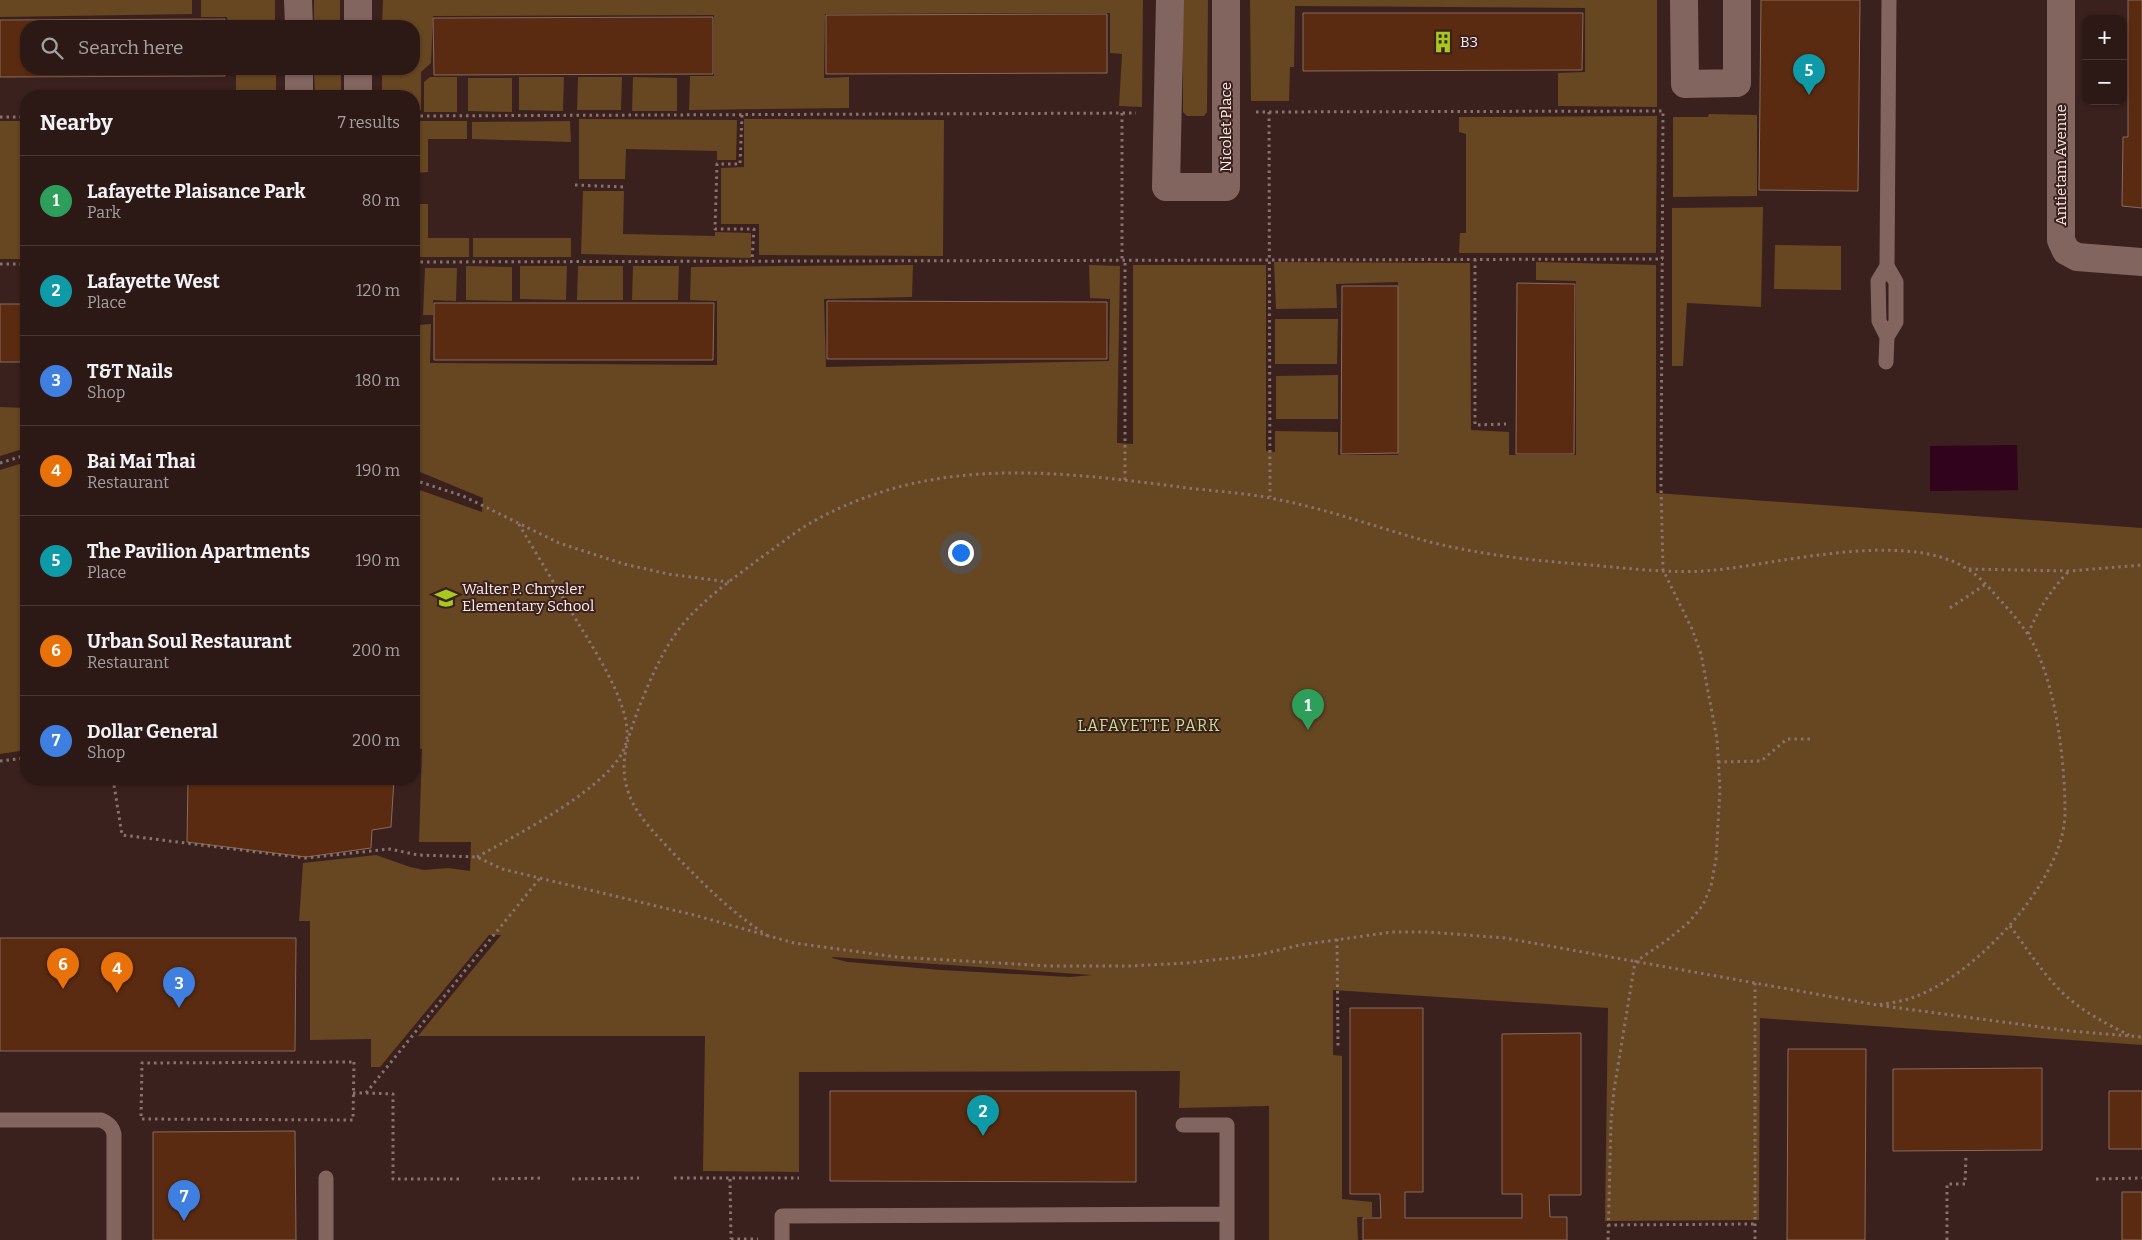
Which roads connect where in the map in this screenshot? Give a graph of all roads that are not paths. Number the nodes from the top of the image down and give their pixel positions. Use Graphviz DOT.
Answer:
graph roads {
  1 [pos="298,0"];
  2 [pos="358,0"];
  3 [pos="1170,0"];
  4 [pos="1226,0"];
  5 [pos="1684,0"];
  6 [pos="1737,0"];
  7 [pos="1889,0"];
  8 [pos="2061,0"];
  9 [pos="298,20"];
  10 [pos="358,20"];
  11 [pos="299,75"];
  12 [pos="358,75"];
  13 [pos="299,90"];
  14 [pos="358,90"];
  15 [pos="2142,262"];
  16 [pos="1886,362"];
  17 [pos="0,1120"];
  18 [pos="1183,1125"];
  19 [pos="326,1178"];
  20 [pos="1227,1214"];
  21 [pos="114,1240"];
  22 [pos="326,1240"];
  23 [pos="782,1240"];
  24 [pos="1227,1240"];
  1 -- 9 [label="street"];
  2 -- 10 [label="street"];
  3 -- 4 [label="street, Nicolet Place"];
  5 -- 6 [label="street"];
  7 -- 16 [label="lane"];
  8 -- 15 [label="street, Antietam Avenue"];
  11 -- 13 [label="street"];
  12 -- 14 [label="street"];
  17 -- 21 [label="lane"];
  18 -- 20 [label="lane"];
  19 -- 22 [label="lane"];
  20 -- 23 [label="lane"];
  20 -- 24 [label="lane"];
}
